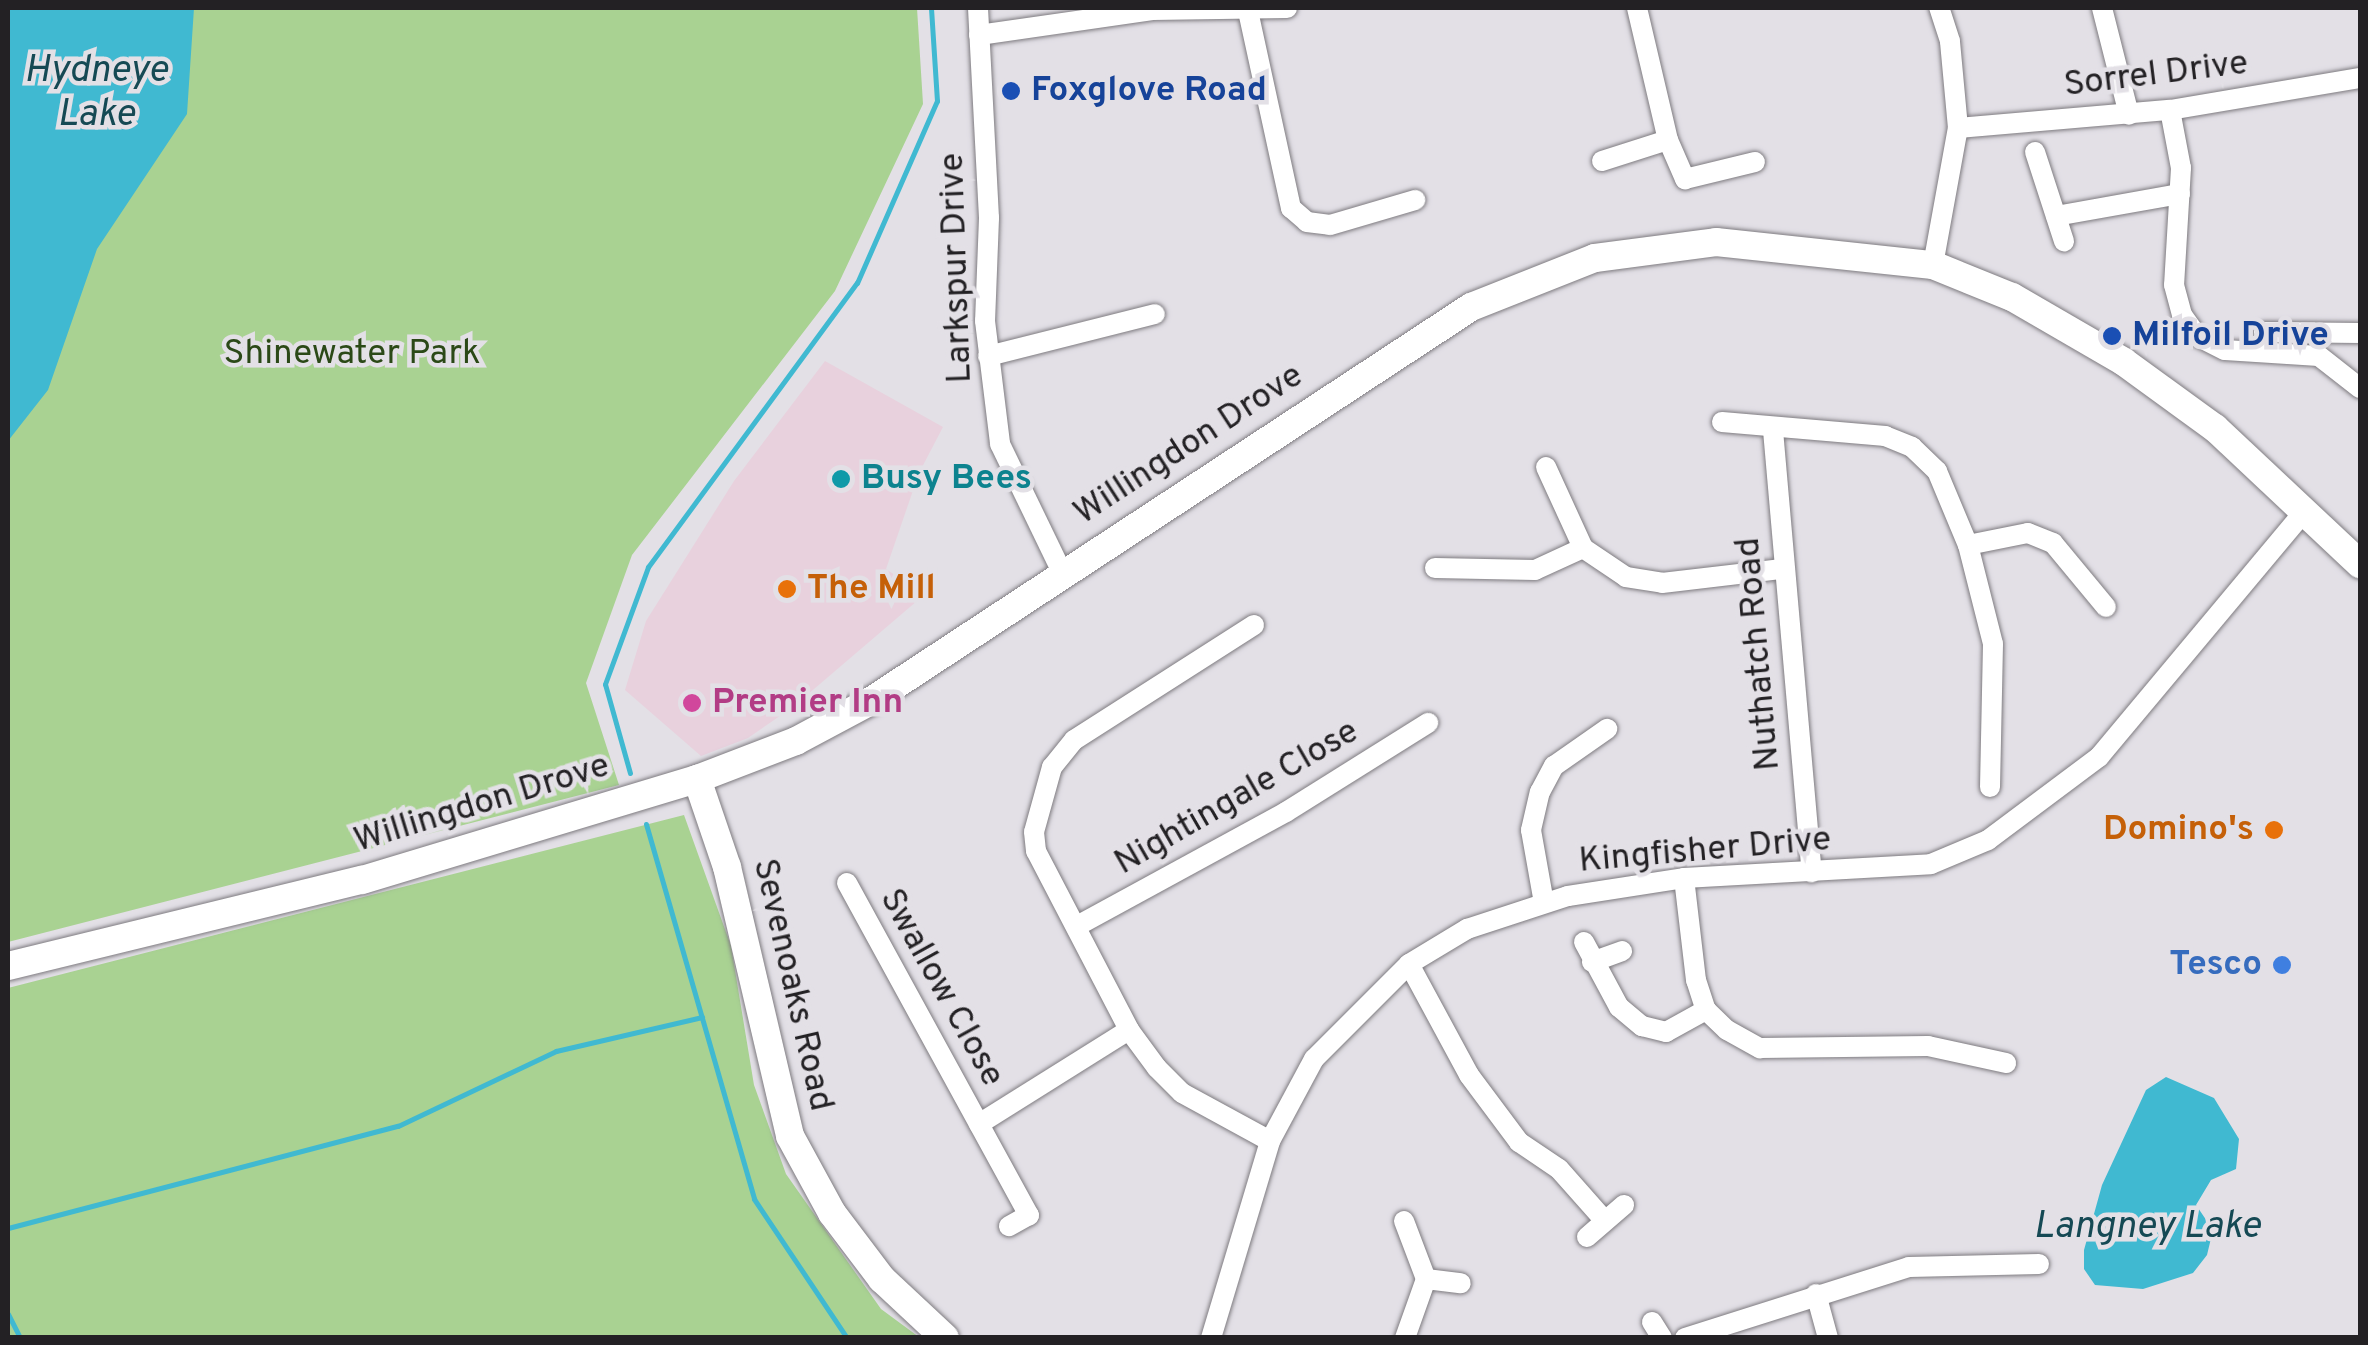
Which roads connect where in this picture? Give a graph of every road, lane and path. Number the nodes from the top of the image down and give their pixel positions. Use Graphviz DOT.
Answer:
graph roads {
  1 [pos="978,8"];
  2 [pos="1287,8"];
  3 [pos="1636,8"];
  4 [pos="1940,8"];
  5 [pos="2102,8"];
  6 [pos="1152,9"];
  7 [pos="1248,11"];
  8 [pos="980,35"];
  9 [pos="2360,78"];
  10 [pos="2170,110"];
  11 [pos="2129,114"];
  12 [pos="1958,128"];
  13 [pos="1668,140"];
  14 [pos="2035,152"];
  15 [pos="1602,161"];
  16 [pos="1755,162"];
  17 [pos="2180,194"];
  18 [pos="1416,200"];
  19 [pos="2056,216"];
  20 [pos="2064,241"];
  21 [pos="1934,265"];
  22 [pos="1155,314"];
  23 [pos="2264,332"];
  24 [pos="2360,333"];
  25 [pos="988,356"];
  26 [pos="2360,388"];
  27 [pos="1722,422"];
  28 [pos="1773,430"];
  29 [pos="1546,467"];
  30 [pos="2306,509"];
  31 [pos="1968,546"];
  32 [pos="1583,548"];
  33 [pos="2360,564"];
  34 [pos="1435,568"];
  35 [pos="1782,569"];
  36 [pos="1062,572"];
  37 [pos="2106,608"];
  38 [pos="1254,625"];
  39 [pos="1428,723"];
  40 [pos="1606,729"];
  41 [pos="697,779"];
  42 [pos="1990,786"];
  43 [pos="1812,872"];
  44 [pos="1684,878"];
  45 [pos="847,882"];
  46 [pos="1544,902"];
  47 [pos="1078,926"];
  48 [pos="1584,942"];
  49 [pos="1622,951"];
  50 [pos="1592,962"];
  51 [pos="1409,964"];
  52 [pos="8,966"];
  53 [pos="1706,1010"];
  54 [pos="1129,1030"];
  55 [pos="2006,1062"];
  56 [pos="978,1124"];
  57 [pos="1270,1140"];
  58 [pos="1624,1205"];
  59 [pos="1605,1221"];
  60 [pos="1404,1222"];
  61 [pos="1009,1226"];
  62 [pos="1587,1237"];
  63 [pos="2039,1264"];
  64 [pos="1426,1279"];
  65 [pos="1461,1283"];
  66 [pos="1816,1294"];
  67 [pos="945,1338"];
  68 [pos="1212,1338"];
  69 [pos="1405,1338"];
  70 [pos="1685,1338"];
  71 [pos="1828,1338"];
  1 -- 8 [label="street, Larkspur Drive"];
  2 -- 7 [label="street"];
  3 -- 13 [label="street"];
  4 -- 12 [label="street"];
  5 -- 11 [label="street"];
  6 -- 7 [label="street"];
  6 -- 8 [label="street"];
  7 -- 18 [label="street"];
  8 -- 25 [label="street, Larkspur Drive"];
  9 -- 10 [label="street, Sorrel Drive"];
  10 -- 11 [label="street, Sorrel Drive"];
  10 -- 17 [label="street"];
  11 -- 12 [label="street, Sorrel Drive"];
  12 -- 21 [label="street"];
  13 -- 15 [label="street"];
  13 -- 16 [label="street"];
  14 -- 19 [label="street"];
  17 -- 19 [label="street"];
  17 -- 26 [label="street"];
  19 -- 20 [label="street"];
  21 -- 30 [label="main road, Willingdon Drove"];
  21 -- 36 [label="main road, Willingdon Drove"];
  22 -- 25 [label="street"];
  23 -- 24 [label="street"];
  25 -- 36 [label="street, Larkspur Drive"];
  27 -- 28 [label="street"];
  28 -- 31 [label="street"];
  28 -- 35 [label="street, Nuthatch Road"];
  29 -- 32 [label="street"];
  30 -- 33 [label="main road, Willingdon Drove"];
  30 -- 43 [label="street, Kingfisher Drive"];
  31 -- 37 [label="street"];
  31 -- 42 [label="street"];
  32 -- 34 [label="street"];
  32 -- 35 [label="street"];
  35 -- 43 [label="street, Nuthatch Road"];
  36 -- 41 [label="main road, Willingdon Drove"];
  38 -- 47 [label="street"];
  39 -- 47 [label="street, Nightingale Close"];
  40 -- 46 [label="street"];
  41 -- 52 [label="main road, Willingdon Drove"];
  41 -- 67 [label="main road, Sevenoaks Road"];
  43 -- 44 [label="street, Kingfisher Drive"];
  44 -- 46 [label="street, Kingfisher Drive"];
  44 -- 53 [label="street"];
  45 -- 56 [label="street, Swallow Close"];
  46 -- 51 [label="street, Kingfisher Drive"];
  47 -- 54 [label="street"];
  48 -- 50 [label="street"];
  49 -- 50 [label="street"];
  50 -- 53 [label="street"];
  51 -- 57 [label="street, Kingfisher Drive"];
  51 -- 59 [label="street"];
  53 -- 55 [label="street"];
  54 -- 56 [label="street, Swallow Close"];
  54 -- 57 [label="street"];
  56 -- 61 [label="street, Swallow Close"];
  57 -- 68 [label="street, Kingfisher Drive"];
  58 -- 59 [label="street"];
  59 -- 62 [label="street"];
  60 -- 64 [label="street"];
  63 -- 66 [label="street"];
  64 -- 65 [label="street"];
  64 -- 69 [label="street"];
  66 -- 70 [label="street"];
  66 -- 71 [label="street"];
}
